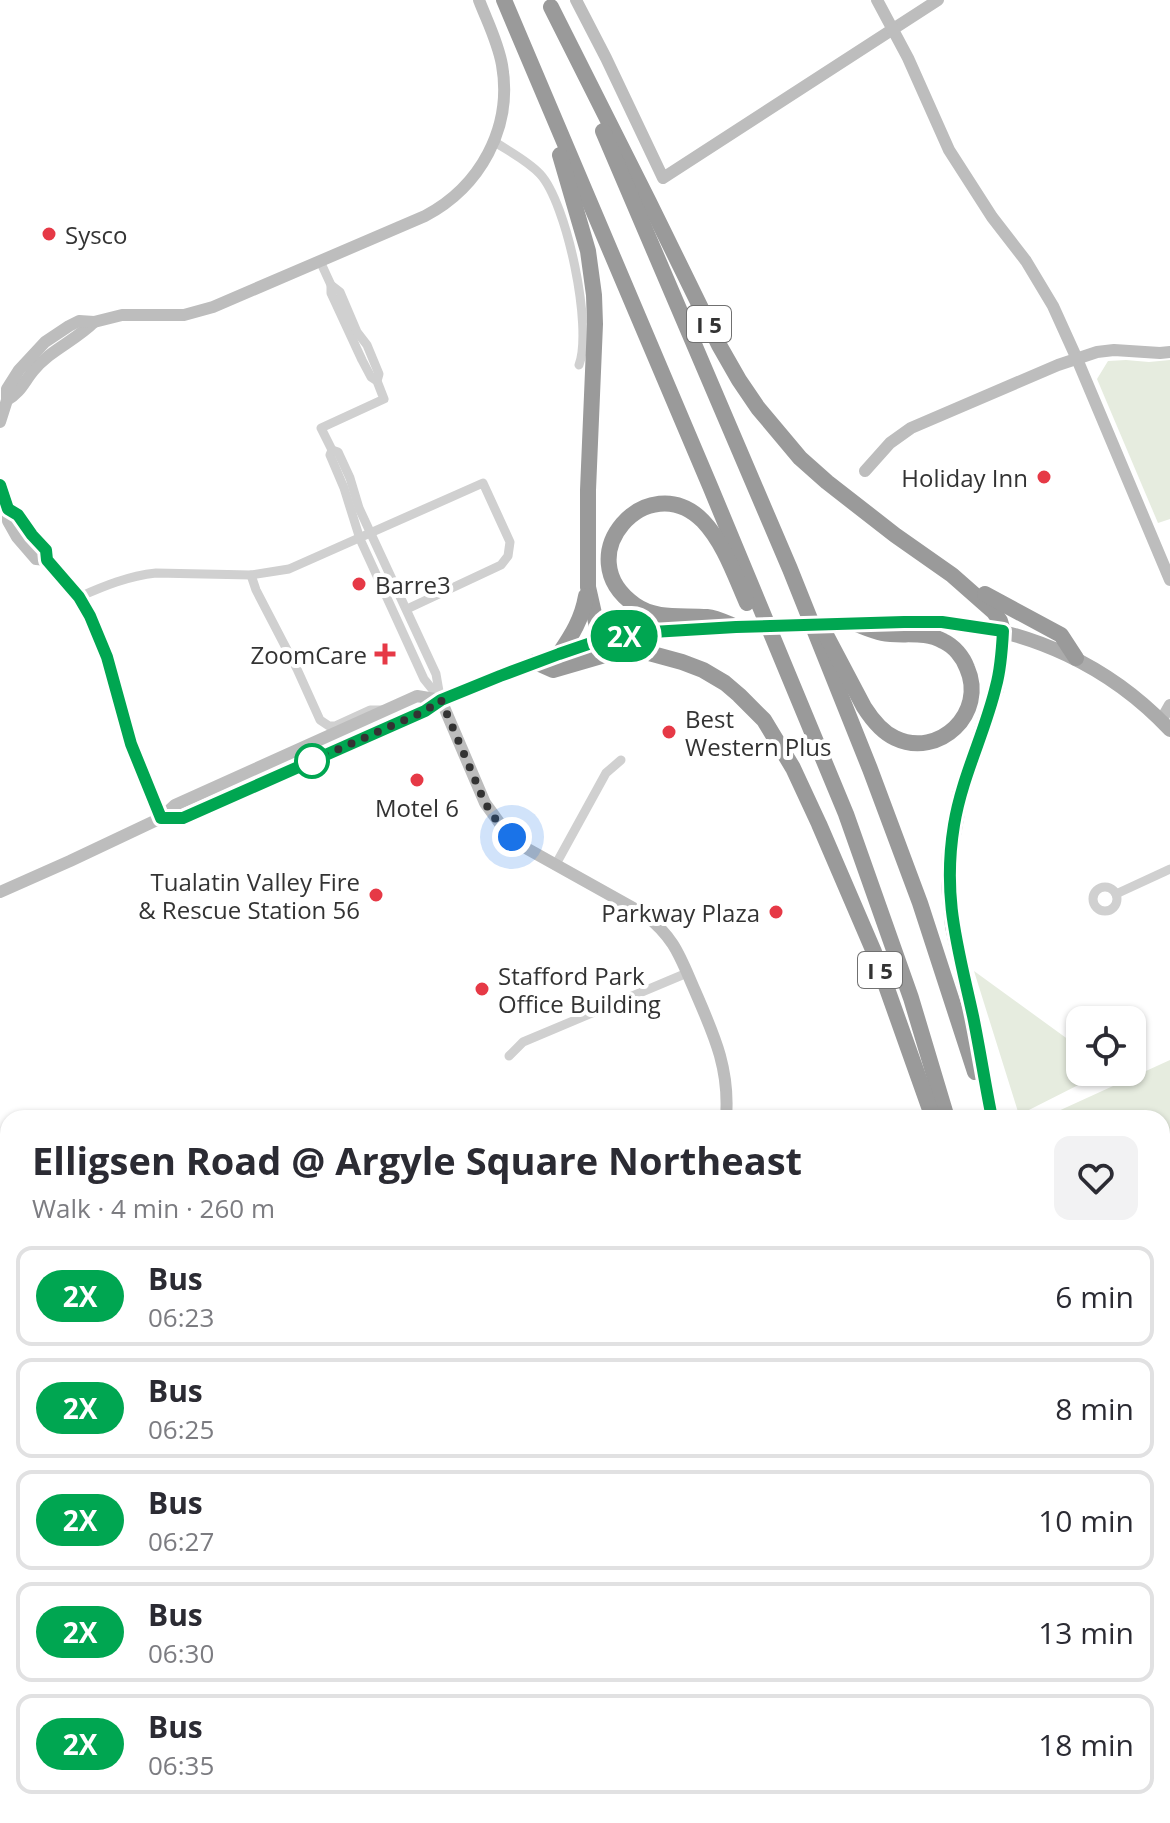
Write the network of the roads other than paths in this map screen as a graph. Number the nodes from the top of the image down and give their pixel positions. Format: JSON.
{"nodes":[{"id":1,"x":479,"y":0,"type":"edge"},
{"id":2,"x":504,"y":0,"type":"edge"},
{"id":3,"x":576,"y":0,"type":"edge"},
{"id":4,"x":877,"y":0,"type":"edge"},
{"id":5,"x":938,"y":0,"type":"edge"},
{"id":6,"x":550,"y":4,"type":"edge"},
{"id":7,"x":894,"y":29,"type":"junction"},
{"id":8,"x":543,"y":92,"type":"junction"},
{"id":9,"x":495,"y":142,"type":"junction"},
{"id":10,"x":320,"y":261,"type":"junction"},
{"id":11,"x":1170,"y":352,"type":"edge"},
{"id":12,"x":1077,"y":359,"type":"junction"},
{"id":13,"x":579,"y":365,"type":"dead end"},
{"id":14,"x":0,"y":422,"type":"edge"},
{"id":15,"x":332,"y":450,"type":"junction"},
{"id":16,"x":865,"y":471,"type":"dead end"},
{"id":17,"x":0,"y":485,"type":"edge"},
{"id":18,"x":370,"y":534,"type":"junction"},
{"id":19,"x":360,"y":539,"type":"junction"},
{"id":20,"x":790,"y":569,"type":"junction"},
{"id":21,"x":251,"y":575,"type":"junction"},
{"id":22,"x":952,"y":575,"type":"junction"},
{"id":23,"x":1170,"y":580,"type":"edge"},
{"id":24,"x":588,"y":587,"type":"junction"},
{"id":25,"x":79,"y":597,"type":"junction"},
{"id":26,"x":407,"y":609,"type":"junction"},
{"id":27,"x":849,"y":623,"type":"junction"},
{"id":28,"x":736,"y":627,"type":"junction"},
{"id":29,"x":1003,"y":631,"type":"junction"},
{"id":30,"x":600,"y":640,"type":"junction"},
{"id":31,"x":559,"y":654,"type":"junction"},
{"id":32,"x":1076,"y":658,"type":"junction"},
{"id":33,"x":535,"y":662,"type":"junction"},
{"id":34,"x":441,"y":700,"type":"junction"},
{"id":35,"x":1170,"y":705,"type":"edge"},
{"id":36,"x":386,"y":710,"type":"junction"},
{"id":37,"x":805,"y":714,"type":"junction"},
{"id":38,"x":1167,"y":722,"type":"edge"},
{"id":39,"x":621,"y":760,"type":"dead end"},
{"id":40,"x":161,"y":818,"type":"junction"},
{"id":41,"x":556,"y":864,"type":"junction"},
{"id":42,"x":1170,"y":869,"type":"edge"},
{"id":43,"x":0,"y":892,"type":"edge"},
{"id":44,"x":1116,"y":894,"type":"dead end"},
{"id":45,"x":687,"y":973,"type":"junction"},
{"id":46,"x":509,"y":1056,"type":"dead end"},
{"id":47,"x":726,"y":1110,"type":"edge"},
{"id":48,"x":930,"y":1110,"type":"edge"},
{"id":49,"x":945,"y":1110,"type":"edge"},
{"id":50,"x":988,"y":1110,"type":"edge"},
{"id":51,"x":990,"y":1110,"type":"edge"}],
"edges":[{"from":1,"to":9,"type":"street"},
{"from":2,"to":8,"type":"highway","number":"I 5"},
{"from":3,"to":7,"type":"street"},
{"from":4,"to":7,"type":"street"},
{"from":5,"to":7,"type":"street"},
{"from":6,"to":20,"type":"highway","number":"I 5"},
{"from":6,"to":22,"type":"highway","number":"I 5"},
{"from":7,"to":12,"type":"street"},
{"from":8,"to":24,"type":"highway","number":"I 5"},
{"from":8,"to":37,"type":"highway","number":"I 5"},
{"from":9,"to":10,"type":"street"},
{"from":9,"to":13,"type":"street"},
{"from":10,"to":14,"type":"street"},
{"from":10,"to":15,"type":"street"},
{"from":11,"to":12,"type":"street"},
{"from":12,"to":16,"type":"street"},
{"from":12,"to":23,"type":"street"},
{"from":15,"to":18,"type":"street"},
{"from":15,"to":19,"type":"street"},
{"from":17,"to":25,"type":"street"},
{"from":18,"to":19,"type":"street"},
{"from":18,"to":26,"type":"street"},
{"from":18,"to":26,"type":"street"},
{"from":19,"to":21,"type":"street"},
{"from":19,"to":34,"type":"street"},
{"from":20,"to":27,"type":"highway","number":"I 5"},
{"from":20,"to":50,"type":"highway","number":"I 5"},
{"from":21,"to":25,"type":"street"},
{"from":21,"to":36,"type":"street"},
{"from":22,"to":29,"type":"highway","number":"I 5"},
{"from":22,"to":32,"type":"highway","number":"I 5"},
{"from":24,"to":30,"type":"highway","number":"I 5"},
{"from":24,"to":31,"type":"highway","number":"I 5"},
{"from":25,"to":40,"type":"street"},
{"from":26,"to":34,"type":"street"},
{"from":27,"to":28,"type":"main road","bridge":true},
{"from":27,"to":29,"type":"main road"},
{"from":28,"to":30,"type":"main road"},
{"from":28,"to":37,"type":"highway","number":"I 5"},
{"from":29,"to":32,"type":"main road"},
{"from":29,"to":51,"type":"highway","number":"I 5"},
{"from":30,"to":31,"type":"street"},
{"from":31,"to":33,"type":"street"},
{"from":32,"to":38,"type":"main road"},
{"from":33,"to":34,"type":"street"},
{"from":33,"to":48,"type":"highway","number":"I 5"},
{"from":34,"to":36,"type":"street"},
{"from":34,"to":40,"type":"street"},
{"from":34,"to":41,"type":"street"},
{"from":35,"to":38,"type":"street"},
{"from":36,"to":40,"type":"street"},
{"from":37,"to":49,"type":"highway","number":"I 5"},
{"from":39,"to":41,"type":"street"},
{"from":40,"to":43,"type":"street"},
{"from":41,"to":45,"type":"street"},
{"from":42,"to":44,"type":"street"},
{"from":45,"to":46,"type":"street"},
{"from":45,"to":47,"type":"street"}]}
